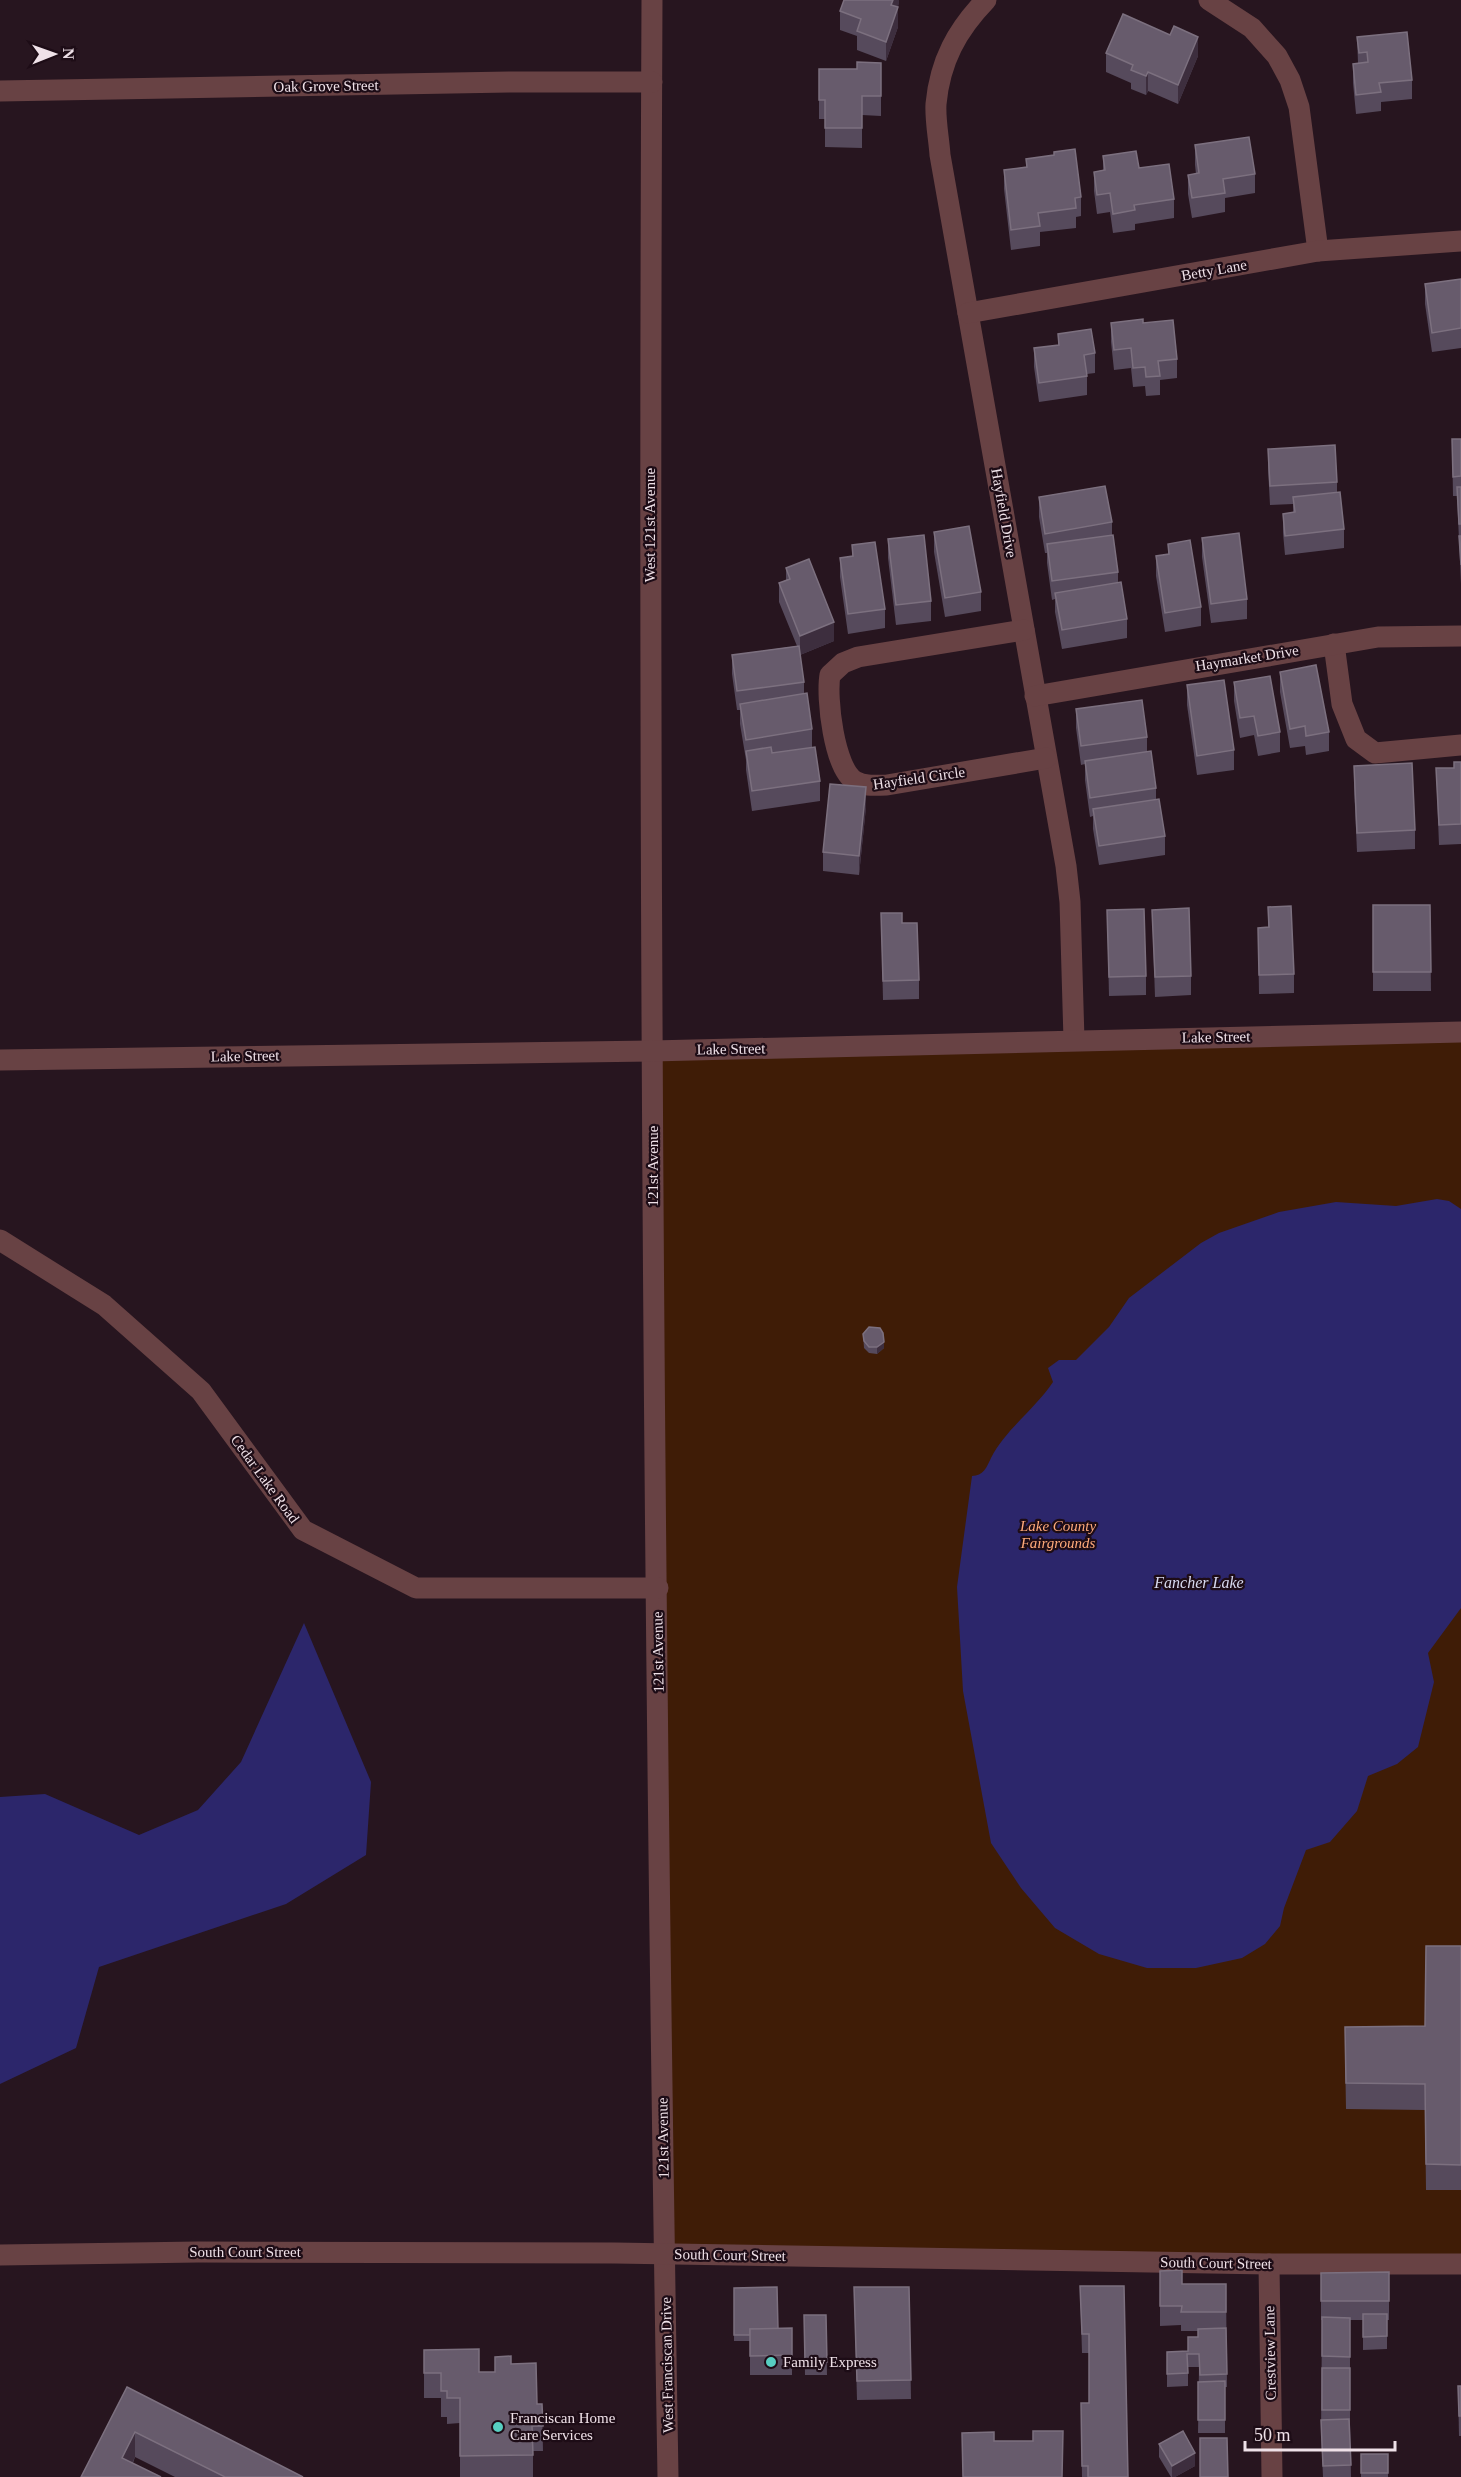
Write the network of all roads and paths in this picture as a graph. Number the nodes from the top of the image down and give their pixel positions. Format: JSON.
{"nodes":[{"id":1,"x":652,"y":0,"type":"edge"},
{"id":2,"x":986,"y":0,"type":"edge"},
{"id":3,"x":1209,"y":0,"type":"edge"},
{"id":4,"x":652,"y":82,"type":"junction"},
{"id":5,"x":0,"y":91,"type":"edge"},
{"id":6,"x":1461,"y":241,"type":"edge"},
{"id":7,"x":1318,"y":251,"type":"junction"},
{"id":8,"x":968,"y":313,"type":"junction"},
{"id":9,"x":1024,"y":630,"type":"junction"},
{"id":10,"x":1461,"y":636,"type":"edge"},
{"id":11,"x":1334,"y":644,"type":"junction"},
{"id":12,"x":1035,"y":696,"type":"junction"},
{"id":13,"x":1461,"y":746,"type":"edge"},
{"id":14,"x":1046,"y":758,"type":"junction"},
{"id":15,"x":1461,"y":1032,"type":"edge"},
{"id":16,"x":1074,"y":1040,"type":"junction"},
{"id":17,"x":652,"y":1051,"type":"junction"},
{"id":18,"x":0,"y":1060,"type":"edge"},
{"id":19,"x":0,"y":1240,"type":"edge"},
{"id":20,"x":658,"y":1588,"type":"junction"},
{"id":21,"x":665,"y":2253,"type":"junction"},
{"id":22,"x":0,"y":2255,"type":"edge"},
{"id":23,"x":1269,"y":2264,"type":"junction"},
{"id":24,"x":1461,"y":2264,"type":"edge"},
{"id":25,"x":669,"y":2477,"type":"edge"},
{"id":26,"x":1272,"y":2477,"type":"edge"}],
"edges":[{"from":1,"to":4,"type":"street","name":"West 121st Avenue"},
{"from":2,"to":8,"type":"street","name":"Hayfield Drive"},
{"from":3,"to":7,"type":"street"},
{"from":4,"to":5,"type":"street","name":"Oak Grove Street"},
{"from":4,"to":17,"type":"street","name":"West 121st Avenue"},
{"from":6,"to":7,"type":"street","name":"Betty Lane"},
{"from":7,"to":8,"type":"street","name":"Betty Lane"},
{"from":8,"to":9,"type":"street","name":"Hayfield Drive"},
{"from":9,"to":12,"type":"street","name":"Hayfield Drive"},
{"from":9,"to":14,"type":"street","name":"Hayfield Circle"},
{"from":10,"to":11,"type":"street","name":"Haymarket Drive"},
{"from":11,"to":12,"type":"street","name":"Haymarket Drive"},
{"from":11,"to":13,"type":"street"},
{"from":12,"to":14,"type":"street","name":"Hayfield Drive"},
{"from":14,"to":16,"type":"street","name":"Hayfield Drive"},
{"from":15,"to":16,"type":"street","name":"Lake Street"},
{"from":16,"to":17,"type":"street","name":"Lake Street"},
{"from":17,"to":18,"type":"street","name":"Lake Street"},
{"from":17,"to":20,"type":"street","name":"121st Avenue"},
{"from":19,"to":20,"type":"street","name":"Cedar Lake Road"},
{"from":20,"to":21,"type":"street","name":"121st Avenue"},
{"from":21,"to":22,"type":"street","name":"South Court Street"},
{"from":21,"to":23,"type":"street","name":"South Court Street"},
{"from":21,"to":25,"type":"street","name":"West Franciscan Drive"},
{"from":23,"to":24,"type":"street","name":"South Court Street"},
{"from":23,"to":26,"type":"street","name":"Crestview Lane"}]}
